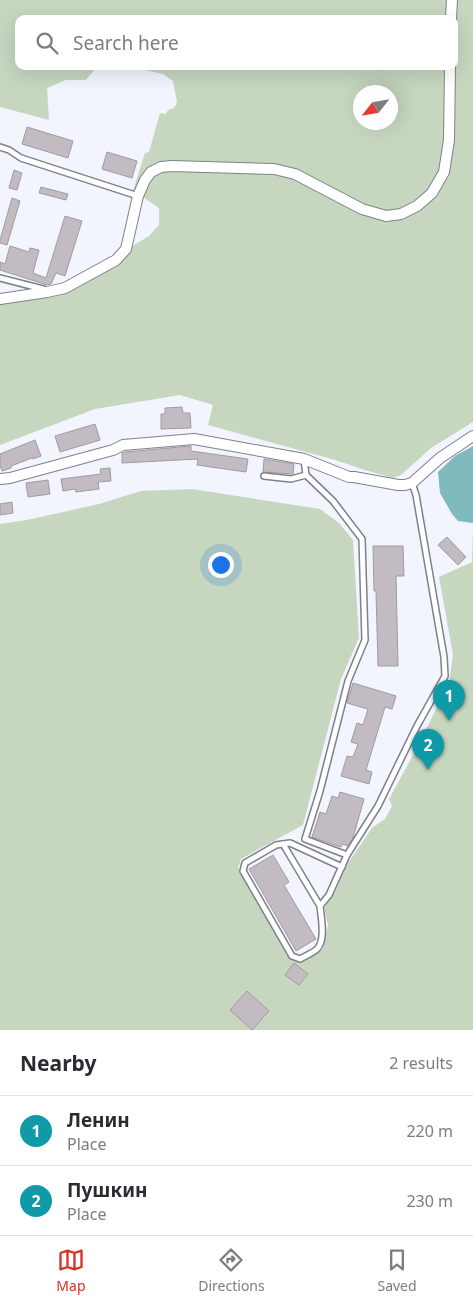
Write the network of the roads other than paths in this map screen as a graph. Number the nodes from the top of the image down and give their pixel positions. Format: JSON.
{"nodes":[{"id":1,"x":452,"y":0,"type":"edge"},
{"id":2,"x":451,"y":15,"type":"edge"},
{"id":3,"x":450,"y":70,"type":"edge"},
{"id":4,"x":0,"y":147,"type":"edge"},
{"id":5,"x":138,"y":196,"type":"junction"},
{"id":6,"x":0,"y":278,"type":"edge"},
{"id":7,"x":47,"y":292,"type":"junction"},
{"id":8,"x":0,"y":299,"type":"edge"},
{"id":9,"x":473,"y":436,"type":"edge"},
{"id":10,"x":304,"y":459,"type":"junction"},
{"id":11,"x":306,"y":475,"type":"junction"},
{"id":12,"x":264,"y":476,"type":"dead end"},
{"id":13,"x":0,"y":479,"type":"edge"},
{"id":14,"x":412,"y":483,"type":"junction"},
{"id":15,"x":283,"y":844,"type":"junction"},
{"id":16,"x":348,"y":855,"type":"junction"},
{"id":17,"x":342,"y":867,"type":"junction"},
{"id":18,"x":320,"y":906,"type":"junction"}],
"edges":[{"from":1,"to":2,"type":"street"},
{"from":3,"to":5,"type":"street"},
{"from":4,"to":5,"type":"lane"},
{"from":5,"to":7,"type":"street"},
{"from":6,"to":7,"type":"lane"},
{"from":7,"to":8,"type":"street"},
{"from":9,"to":14,"type":"street"},
{"from":10,"to":11,"type":"lane"},
{"from":10,"to":13,"type":"street"},
{"from":10,"to":14,"type":"street"},
{"from":11,"to":12,"type":"lane"},
{"from":11,"to":16,"type":"lane"},
{"from":14,"to":16,"type":"lane"},
{"from":15,"to":17,"type":"lane"},
{"from":15,"to":18,"type":"lane"},
{"from":15,"to":18,"type":"lane"},
{"from":16,"to":17,"type":"lane"},
{"from":17,"to":18,"type":"lane"}]}
